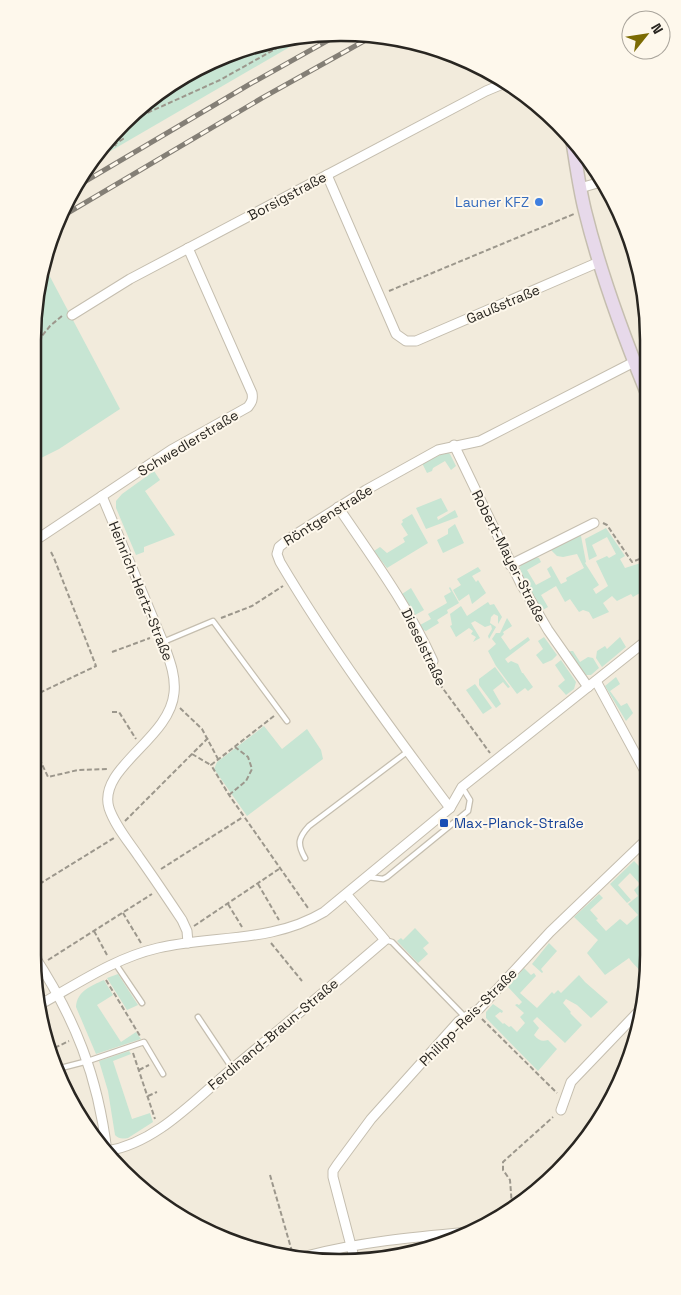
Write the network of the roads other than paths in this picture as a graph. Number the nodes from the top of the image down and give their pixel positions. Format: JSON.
{"nodes":[{"id":1,"x":498,"y":86,"type":"edge"},
{"id":2,"x":574,"y":154,"type":"edge"},
{"id":3,"x":327,"y":175,"type":"junction"},
{"id":4,"x":595,"y":184,"type":"edge"},
{"id":5,"x":580,"y":188,"type":"junction"},
{"id":6,"x":188,"y":248,"type":"junction"},
{"id":7,"x":599,"y":262,"type":"junction"},
{"id":8,"x":73,"y":314,"type":"road end"},
{"id":9,"x":639,"y":363,"type":"edge"},
{"id":10,"x":454,"y":446,"type":"junction"},
{"id":11,"x":102,"y":496,"type":"junction"},
{"id":12,"x":338,"y":508,"type":"junction"},
{"id":13,"x":594,"y":523,"type":"road end"},
{"id":14,"x":41,"y":537,"type":"edge"},
{"id":15,"x":510,"y":565,"type":"junction"},
{"id":16,"x":161,"y":638,"type":"junction"},
{"id":17,"x":640,"y":646,"type":"edge"},
{"id":18,"x":433,"y":660,"type":"road end"},
{"id":19,"x":592,"y":684,"type":"junction"},
{"id":20,"x":287,"y":721,"type":"dead end"},
{"id":21,"x":407,"y":752,"type":"junction"},
{"id":22,"x":640,"y":763,"type":"edge"},
{"id":23,"x":462,"y":787,"type":"junction"},
{"id":24,"x":450,"y":808,"type":"junction"},
{"id":25,"x":640,"y":848,"type":"edge"},
{"id":26,"x":305,"y":858,"type":"dead end"},
{"id":27,"x":365,"y":878,"type":"junction"},
{"id":28,"x":346,"y":894,"type":"junction"},
{"id":29,"x":385,"y":940,"type":"junction"},
{"id":30,"x":188,"y":943,"type":"junction"},
{"id":31,"x":114,"y":964,"type":"junction"},
{"id":32,"x":42,"y":968,"type":"edge"},
{"id":33,"x":57,"y":995,"type":"junction"},
{"id":34,"x":45,"y":1002,"type":"edge"},
{"id":35,"x":142,"y":1003,"type":"dead end"},
{"id":36,"x":465,"y":1017,"type":"junction"},
{"id":37,"x":633,"y":1017,"type":"edge"},
{"id":38,"x":198,"y":1018,"type":"dead end"},
{"id":39,"x":88,"y":1062,"type":"junction"},
{"id":40,"x":63,"y":1068,"type":"edge"},
{"id":41,"x":232,"y":1069,"type":"junction"},
{"id":42,"x":163,"y":1074,"type":"dead end"},
{"id":43,"x":561,"y":1110,"type":"road end"},
{"id":44,"x":105,"y":1140,"type":"edge"},
{"id":45,"x":115,"y":1151,"type":"edge"},
{"id":46,"x":447,"y":1234,"type":"edge"},
{"id":47,"x":351,"y":1246,"type":"junction"},
{"id":48,"x":320,"y":1253,"type":"edge"},
{"id":49,"x":353,"y":1253,"type":"edge"}],
"edges":[{"from":1,"to":3,"type":"street","name":"Borsigstraße"},
{"from":2,"to":5,"type":"street"},
{"from":3,"to":6,"type":"street","name":"Borsigstraße"},
{"from":3,"to":7,"type":"street","name":"Gaußstraße"},
{"from":4,"to":5,"type":"street"},
{"from":5,"to":7,"type":"street"},
{"from":6,"to":8,"type":"street","name":"Borsigstraße"},
{"from":6,"to":11,"type":"street","name":"Schwedlerstraße"},
{"from":7,"to":9,"type":"street"},
{"from":9,"to":10,"type":"street","name":"Röntgenstraße"},
{"from":10,"to":12,"type":"street","name":"Röntgenstraße"},
{"from":10,"to":15,"type":"street","name":"Robert-Mayer-Straße"},
{"from":11,"to":14,"type":"street","name":"Schwedlerstraße"},
{"from":11,"to":16,"type":"street","name":"Heinrich-Hertz-Straße"},
{"from":12,"to":18,"type":"street","name":"Dieselstraße"},
{"from":12,"to":21,"type":"street","name":"Röntgenstraße"},
{"from":13,"to":15,"type":"street"},
{"from":15,"to":19,"type":"street","name":"Robert-Mayer-Straße"},
{"from":16,"to":20,"type":"lane"},
{"from":16,"to":30,"type":"street","name":"Heinrich-Hertz-Straße"},
{"from":17,"to":19,"type":"street"},
{"from":19,"to":22,"type":"street"},
{"from":19,"to":23,"type":"street"},
{"from":21,"to":24,"type":"street","name":"Röntgenstraße"},
{"from":21,"to":26,"type":"lane"},
{"from":23,"to":24,"type":"street"},
{"from":23,"to":27,"type":"lane"},
{"from":24,"to":27,"type":"street"},
{"from":25,"to":36,"type":"street","name":"Philipp-Reis-Straße"},
{"from":27,"to":28,"type":"street"},
{"from":28,"to":29,"type":"street"},
{"from":28,"to":30,"type":"street"},
{"from":29,"to":36,"type":"lane"},
{"from":29,"to":41,"type":"street","name":"Ferdinand-Braun-Straße"},
{"from":30,"to":31,"type":"street"},
{"from":31,"to":33,"type":"street"},
{"from":31,"to":35,"type":"lane"},
{"from":32,"to":33,"type":"street"},
{"from":33,"to":34,"type":"street"},
{"from":33,"to":39,"type":"street"},
{"from":36,"to":47,"type":"street","name":"Philipp-Reis-Straße"},
{"from":37,"to":43,"type":"street"},
{"from":38,"to":41,"type":"lane"},
{"from":39,"to":40,"type":"lane"},
{"from":39,"to":42,"type":"lane"},
{"from":39,"to":44,"type":"street"},
{"from":41,"to":45,"type":"street","name":"Ferdinand-Braun-Straße"},
{"from":46,"to":47,"type":"street"},
{"from":47,"to":48,"type":"street"},
{"from":47,"to":49,"type":"street","name":"Philipp-Reis-Straße"}]}
